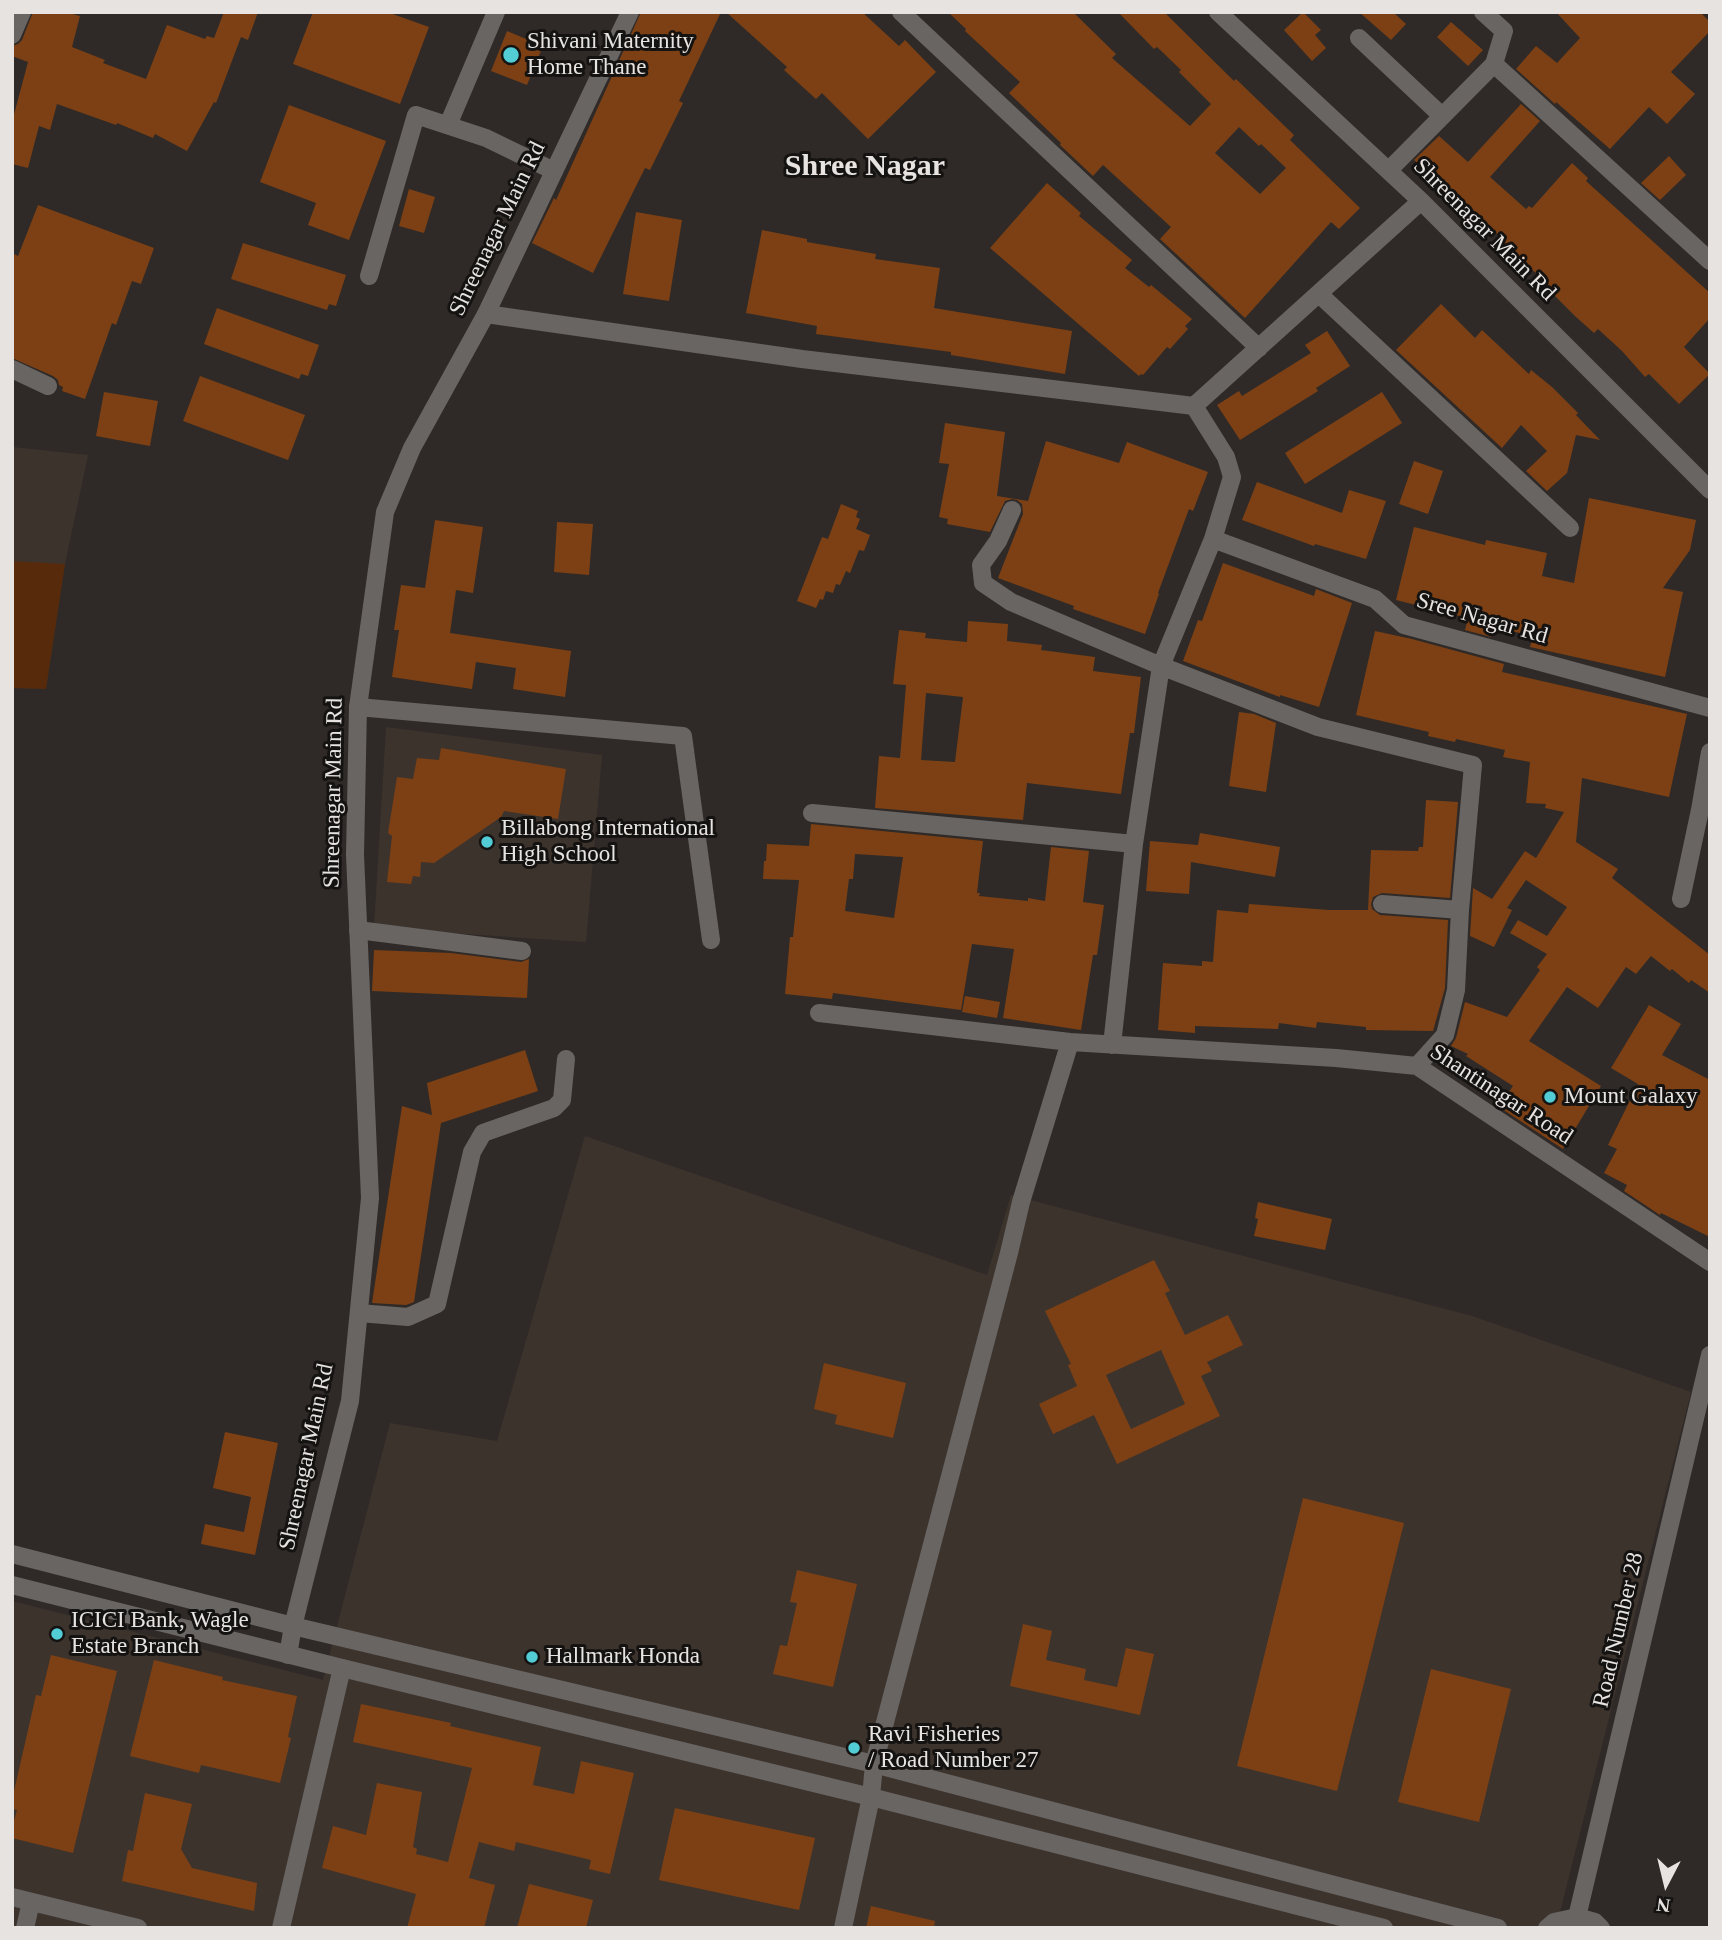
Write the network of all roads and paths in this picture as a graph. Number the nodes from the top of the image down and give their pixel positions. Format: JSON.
{"nodes":[{"id":1,"x":22,"y":12,"type":"edge"},
{"id":2,"x":496,"y":12,"type":"edge"},
{"id":3,"x":630,"y":12,"type":"edge"},
{"id":4,"x":901,"y":12,"type":"edge"},
{"id":5,"x":1218,"y":12,"type":"edge"},
{"id":6,"x":1483,"y":12,"type":"edge"},
{"id":7,"x":12,"y":35,"type":"edge"},
{"id":8,"x":1359,"y":38,"type":"dead end"},
{"id":9,"x":1494,"y":64,"type":"junction"},
{"id":10,"x":1442,"y":116,"type":"junction"},
{"id":11,"x":448,"y":125,"type":"junction"},
{"id":12,"x":1388,"y":170,"type":"junction"},
{"id":13,"x":554,"y":171,"type":"junction"},
{"id":14,"x":1421,"y":201,"type":"junction"},
{"id":15,"x":1710,"y":261,"type":"edge"},
{"id":16,"x":369,"y":276,"type":"dead end"},
{"id":17,"x":1319,"y":294,"type":"junction"},
{"id":18,"x":486,"y":314,"type":"junction"},
{"id":19,"x":1259,"y":348,"type":"junction"},
{"id":20,"x":12,"y":369,"type":"edge"},
{"id":21,"x":48,"y":386,"type":"dead end"},
{"id":22,"x":1194,"y":406,"type":"junction"},
{"id":23,"x":1710,"y":490,"type":"edge"},
{"id":24,"x":1012,"y":510,"type":"dead end"},
{"id":25,"x":1570,"y":528,"type":"dead end"},
{"id":26,"x":1213,"y":539,"type":"junction"},
{"id":27,"x":1161,"y":666,"type":"junction"},
{"id":28,"x":358,"y":707,"type":"junction"},
{"id":29,"x":1710,"y":708,"type":"edge"},
{"id":30,"x":1710,"y":752,"type":"edge"},
{"id":31,"x":812,"y":813,"type":"dead end"},
{"id":32,"x":1134,"y":844,"type":"junction"},
{"id":33,"x":1681,"y":899,"type":"dead end"},
{"id":34,"x":1382,"y":904,"type":"dead end"},
{"id":35,"x":1460,"y":910,"type":"junction"},
{"id":36,"x":358,"y":930,"type":"junction"},
{"id":37,"x":711,"y":940,"type":"dead end"},
{"id":38,"x":522,"y":951,"type":"dead end"},
{"id":39,"x":819,"y":1013,"type":"dead end"},
{"id":40,"x":1070,"y":1042,"type":"junction"},
{"id":41,"x":1112,"y":1045,"type":"junction"},
{"id":42,"x":566,"y":1059,"type":"dead end"},
{"id":43,"x":1417,"y":1066,"type":"junction"},
{"id":44,"x":1710,"y":1262,"type":"edge"},
{"id":45,"x":359,"y":1313,"type":"junction"},
{"id":46,"x":1710,"y":1355,"type":"edge"},
{"id":47,"x":12,"y":1553,"type":"edge"},
{"id":48,"x":12,"y":1585,"type":"edge"},
{"id":49,"x":293,"y":1626,"type":"junction"},
{"id":50,"x":288,"y":1655,"type":"junction"},
{"id":51,"x":342,"y":1668,"type":"junction"},
{"id":52,"x":874,"y":1764,"type":"junction"},
{"id":53,"x":872,"y":1797,"type":"junction"},
{"id":54,"x":12,"y":1898,"type":"edge"},
{"id":55,"x":31,"y":1902,"type":"junction"},
{"id":56,"x":1577,"y":1917,"type":"junction"},
{"id":57,"x":25,"y":1928,"type":"edge"},
{"id":58,"x":138,"y":1928,"type":"edge"},
{"id":59,"x":281,"y":1928,"type":"edge"},
{"id":60,"x":843,"y":1928,"type":"edge"},
{"id":61,"x":1384,"y":1928,"type":"edge"},
{"id":62,"x":1498,"y":1928,"type":"edge"},
{"id":63,"x":1547,"y":1928,"type":"edge"},
{"id":64,"x":1601,"y":1928,"type":"edge"}],
"edges":[{"from":1,"to":7,"type":"street"},
{"from":2,"to":11,"type":"street"},
{"from":3,"to":13,"type":"street","name":"Shreenagar Main Rd"},
{"from":4,"to":19,"type":"street"},
{"from":5,"to":12,"type":"street","name":"Shreenagar Main Rd"},
{"from":6,"to":9,"type":"street"},
{"from":8,"to":10,"type":"street"},
{"from":9,"to":10,"type":"street"},
{"from":9,"to":15,"type":"street"},
{"from":10,"to":12,"type":"street"},
{"from":11,"to":13,"type":"street"},
{"from":11,"to":16,"type":"street"},
{"from":12,"to":14,"type":"street","name":"Shreenagar Main Rd"},
{"from":13,"to":18,"type":"street","name":"Shreenagar Main Rd"},
{"from":14,"to":17,"type":"street"},
{"from":14,"to":23,"type":"street","name":"Shreenagar Main Rd"},
{"from":17,"to":19,"type":"street"},
{"from":17,"to":25,"type":"street"},
{"from":18,"to":22,"type":"street"},
{"from":18,"to":28,"type":"street","name":"Shreenagar Main Rd"},
{"from":19,"to":22,"type":"street"},
{"from":20,"to":21,"type":"street"},
{"from":22,"to":26,"type":"street"},
{"from":24,"to":27,"type":"street"},
{"from":26,"to":27,"type":"street"},
{"from":26,"to":29,"type":"street","name":"Sree Nagar Rd"},
{"from":27,"to":32,"type":"street"},
{"from":27,"to":35,"type":"street"},
{"from":28,"to":36,"type":"street","name":"Shreenagar Main Rd"},
{"from":28,"to":37,"type":"street"},
{"from":30,"to":33,"type":"street"},
{"from":31,"to":32,"type":"street"},
{"from":32,"to":41,"type":"street"},
{"from":34,"to":35,"type":"street"},
{"from":35,"to":43,"type":"street"},
{"from":36,"to":38,"type":"street"},
{"from":36,"to":45,"type":"street","name":"Shreenagar Main Rd"},
{"from":39,"to":40,"type":"street","name":"Shantinagar Road"},
{"from":40,"to":41,"type":"street","name":"Shantinagar Road"},
{"from":40,"to":52,"type":"street"},
{"from":41,"to":43,"type":"street","name":"Shantinagar Road"},
{"from":42,"to":45,"type":"street"},
{"from":43,"to":44,"type":"street","name":"Shantinagar Road"},
{"from":45,"to":49,"type":"street","name":"Shreenagar Main Rd"},
{"from":46,"to":56,"type":"street","name":"Road Number 28"},
{"from":47,"to":49,"type":"street"},
{"from":48,"to":50,"type":"street"},
{"from":49,"to":50,"type":"street","name":"Shreenagar Main Rd"},
{"from":49,"to":52,"type":"street"},
{"from":50,"to":51,"type":"street"},
{"from":51,"to":53,"type":"street"},
{"from":51,"to":59,"type":"street"},
{"from":52,"to":53,"type":"street"},
{"from":52,"to":62,"type":"street"},
{"from":53,"to":60,"type":"street"},
{"from":53,"to":61,"type":"street"},
{"from":54,"to":55,"type":"street"},
{"from":55,"to":57,"type":"street"},
{"from":55,"to":58,"type":"street"},
{"from":56,"to":63,"type":"street"},
{"from":56,"to":64,"type":"street"}]}
